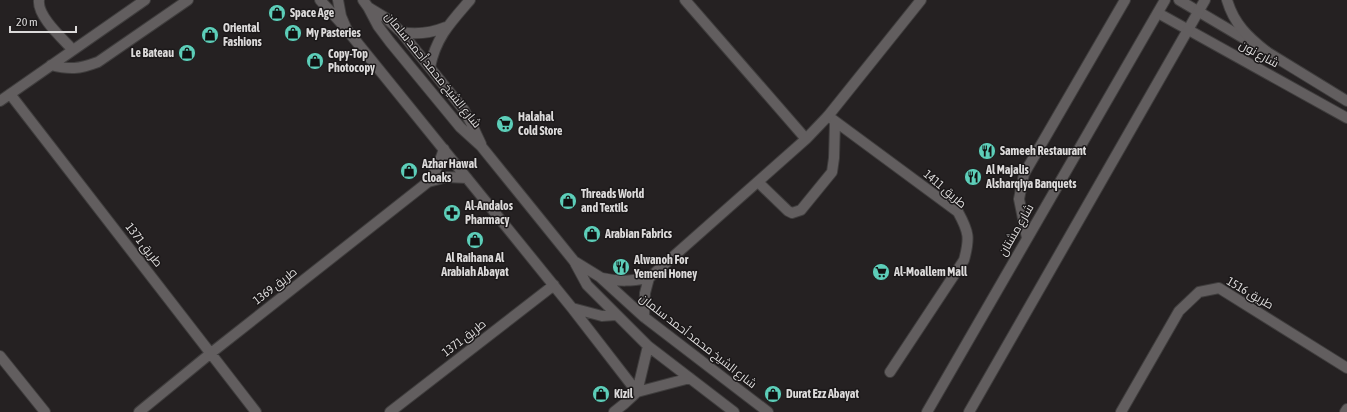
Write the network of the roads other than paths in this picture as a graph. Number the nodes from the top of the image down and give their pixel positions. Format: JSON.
{"nodes":[{"id":1,"x":39,"y":0,"type":"edge"},
{"id":2,"x":145,"y":0,"type":"edge"},
{"id":3,"x":188,"y":0,"type":"edge"},
{"id":4,"x":320,"y":0,"type":"edge"},
{"id":5,"x":338,"y":0,"type":"edge"},
{"id":6,"x":470,"y":0,"type":"edge"},
{"id":7,"x":686,"y":0,"type":"edge"},
{"id":8,"x":921,"y":0,"type":"edge"},
{"id":9,"x":1125,"y":0,"type":"edge"},
{"id":10,"x":1165,"y":0,"type":"edge"},
{"id":11,"x":1179,"y":0,"type":"edge"},
{"id":12,"x":1205,"y":0,"type":"edge"},
{"id":13,"x":1227,"y":0,"type":"edge"},
{"id":14,"x":366,"y":3,"type":"edge"},
{"id":15,"x":1198,"y":12,"type":"junction"},
{"id":16,"x":1158,"y":13,"type":"junction"},
{"id":17,"x":446,"y":27,"type":"junction"},
{"id":18,"x":347,"y":30,"type":"junction"},
{"id":19,"x":1188,"y":30,"type":"junction"},
{"id":20,"x":401,"y":32,"type":"junction"},
{"id":21,"x":73,"y":50,"type":"junction"},
{"id":22,"x":416,"y":51,"type":"junction"},
{"id":23,"x":1267,"y":52,"type":"junction"},
{"id":24,"x":403,"y":57,"type":"junction"},
{"id":25,"x":51,"y":65,"type":"junction"},
{"id":26,"x":430,"y":67,"type":"junction"},
{"id":27,"x":10,"y":94,"type":"junction"},
{"id":28,"x":0,"y":101,"type":"edge"},
{"id":29,"x":1347,"y":101,"type":"edge"},
{"id":30,"x":1347,"y":118,"type":"edge"},
{"id":31,"x":832,"y":119,"type":"junction"},
{"id":32,"x":806,"y":139,"type":"junction"},
{"id":33,"x":481,"y":146,"type":"junction"},
{"id":34,"x":444,"y":149,"type":"junction"},
{"id":35,"x":467,"y":178,"type":"junction"},
{"id":36,"x":428,"y":182,"type":"junction"},
{"id":37,"x":758,"y":182,"type":"junction"},
{"id":38,"x":1027,"y":238,"type":"junction"},
{"id":39,"x":574,"y":261,"type":"junction"},
{"id":40,"x":600,"y":277,"type":"junction"},
{"id":41,"x":649,"y":278,"type":"junction"},
{"id":42,"x":554,"y":285,"type":"junction"},
{"id":43,"x":572,"y":308,"type":"junction"},
{"id":44,"x":616,"y":314,"type":"junction"},
{"id":45,"x":644,"y":317,"type":"junction"},
{"id":46,"x":648,"y":346,"type":"junction"},
{"id":47,"x":211,"y":353,"type":"junction"},
{"id":48,"x":0,"y":356,"type":"edge"},
{"id":49,"x":1347,"y":368,"type":"edge"},
{"id":50,"x":890,"y":372,"type":"dead end"},
{"id":51,"x":690,"y":378,"type":"junction"},
{"id":52,"x":637,"y":392,"type":"junction"},
{"id":53,"x":627,"y":408,"type":"edge"},
{"id":54,"x":1347,"y":409,"type":"edge"},
{"id":55,"x":45,"y":412,"type":"edge"},
{"id":56,"x":139,"y":412,"type":"edge"},
{"id":57,"x":256,"y":412,"type":"edge"},
{"id":58,"x":390,"y":412,"type":"edge"},
{"id":59,"x":614,"y":412,"type":"edge"},
{"id":60,"x":734,"y":412,"type":"edge"},
{"id":61,"x":768,"y":412,"type":"edge"},
{"id":62,"x":927,"y":412,"type":"edge"},
{"id":63,"x":969,"y":412,"type":"edge"},
{"id":64,"x":1121,"y":412,"type":"edge"},
{"id":65,"x":1345,"y":412,"type":"edge"}],
"edges":[{"from":1,"to":21,"type":"street"},
{"from":2,"to":21,"type":"street"},
{"from":3,"to":25,"type":"street"},
{"from":4,"to":18,"type":"street"},
{"from":5,"to":18,"type":"street"},
{"from":6,"to":17,"type":"street"},
{"from":7,"to":32,"type":"street"},
{"from":8,"to":31,"type":"street"},
{"from":9,"to":38,"type":"street"},
{"from":10,"to":16,"type":"street","name":"شارع مشتان"},
{"from":11,"to":15,"type":"street","name":"شارع نون"},
{"from":12,"to":15,"type":"street"},
{"from":13,"to":23,"type":"street"},
{"from":14,"to":20,"type":"street","name":"شارع الشيخ محمد أحمد سلمان"},
{"from":14,"to":24,"type":"street","name":"شارع الشيخ محمد أحمد سلمان"},
{"from":15,"to":19,"type":"street"},
{"from":15,"to":23,"type":"street","name":"شارع نون"},
{"from":16,"to":19,"type":"street","name":"شارع نون"},
{"from":16,"to":38,"type":"street","name":"شارع مشتان"},
{"from":17,"to":20,"type":"street"},
{"from":17,"to":26,"type":"street"},
{"from":18,"to":34,"type":"street"},
{"from":19,"to":30,"type":"street","name":"شارع نون"},
{"from":19,"to":63,"type":"street"},
{"from":20,"to":22,"type":"street","name":"شارع الشيخ محمد أحمد سلمان"},
{"from":21,"to":25,"type":"street"},
{"from":22,"to":24,"type":"street"},
{"from":22,"to":26,"type":"street","name":"شارع الشيخ محمد أحمد سلمان"},
{"from":23,"to":29,"type":"street","name":"شارع نون"},
{"from":24,"to":33,"type":"street","name":"شارع الشيخ محمد أحمد سلمان"},
{"from":25,"to":27,"type":"street"},
{"from":26,"to":33,"type":"street","name":"شارع الشيخ محمد أحمد سلمان"},
{"from":27,"to":28,"type":"street"},
{"from":27,"to":47,"type":"street","name":"طريق 1371"},
{"from":31,"to":32,"type":"street"},
{"from":31,"to":37,"type":"street"},
{"from":31,"to":50,"type":"street","name":"طريق 1411"},
{"from":32,"to":37,"type":"street"},
{"from":33,"to":39,"type":"street","name":"شارع الشيخ محمد أحمد سلمان"},
{"from":34,"to":35,"type":"street"},
{"from":34,"to":36,"type":"street","name":"طريق 1369"},
{"from":35,"to":36,"type":"street","name":"طريق 1369"},
{"from":35,"to":42,"type":"street"},
{"from":36,"to":47,"type":"street","name":"طريق 1369"},
{"from":37,"to":41,"type":"street"},
{"from":38,"to":62,"type":"street","name":"شارع مشتان"},
{"from":39,"to":40,"type":"street","name":"شارع الشيخ محمد أحمد سلمان"},
{"from":39,"to":44,"type":"street","name":"شارع الشيخ محمد أحمد سلمان"},
{"from":40,"to":41,"type":"street"},
{"from":40,"to":45,"type":"street","name":"شارع الشيخ محمد أحمد سلمان"},
{"from":41,"to":45,"type":"street"},
{"from":42,"to":43,"type":"street"},
{"from":42,"to":58,"type":"street","name":"طريق 1371"},
{"from":43,"to":44,"type":"street"},
{"from":43,"to":52,"type":"street"},
{"from":44,"to":46,"type":"street","name":"شارع الشيخ محمد أحمد سلمان"},
{"from":45,"to":61,"type":"street","name":"شارع الشيخ محمد أحمد سلمان"},
{"from":46,"to":51,"type":"street","name":"شارع الشيخ محمد أحمد سلمان"},
{"from":46,"to":52,"type":"street"},
{"from":47,"to":56,"type":"street","name":"طريق 1369"},
{"from":47,"to":57,"type":"street","name":"طريق 1371"},
{"from":48,"to":55,"type":"street"},
{"from":49,"to":64,"type":"street","name":"طريق 1516"},
{"from":51,"to":52,"type":"street"},
{"from":51,"to":60,"type":"street","name":"شارع الشيخ محمد أحمد سلمان"},
{"from":52,"to":53,"type":"street"},
{"from":53,"to":59,"type":"street"},
{"from":54,"to":65,"type":"street"}]}
